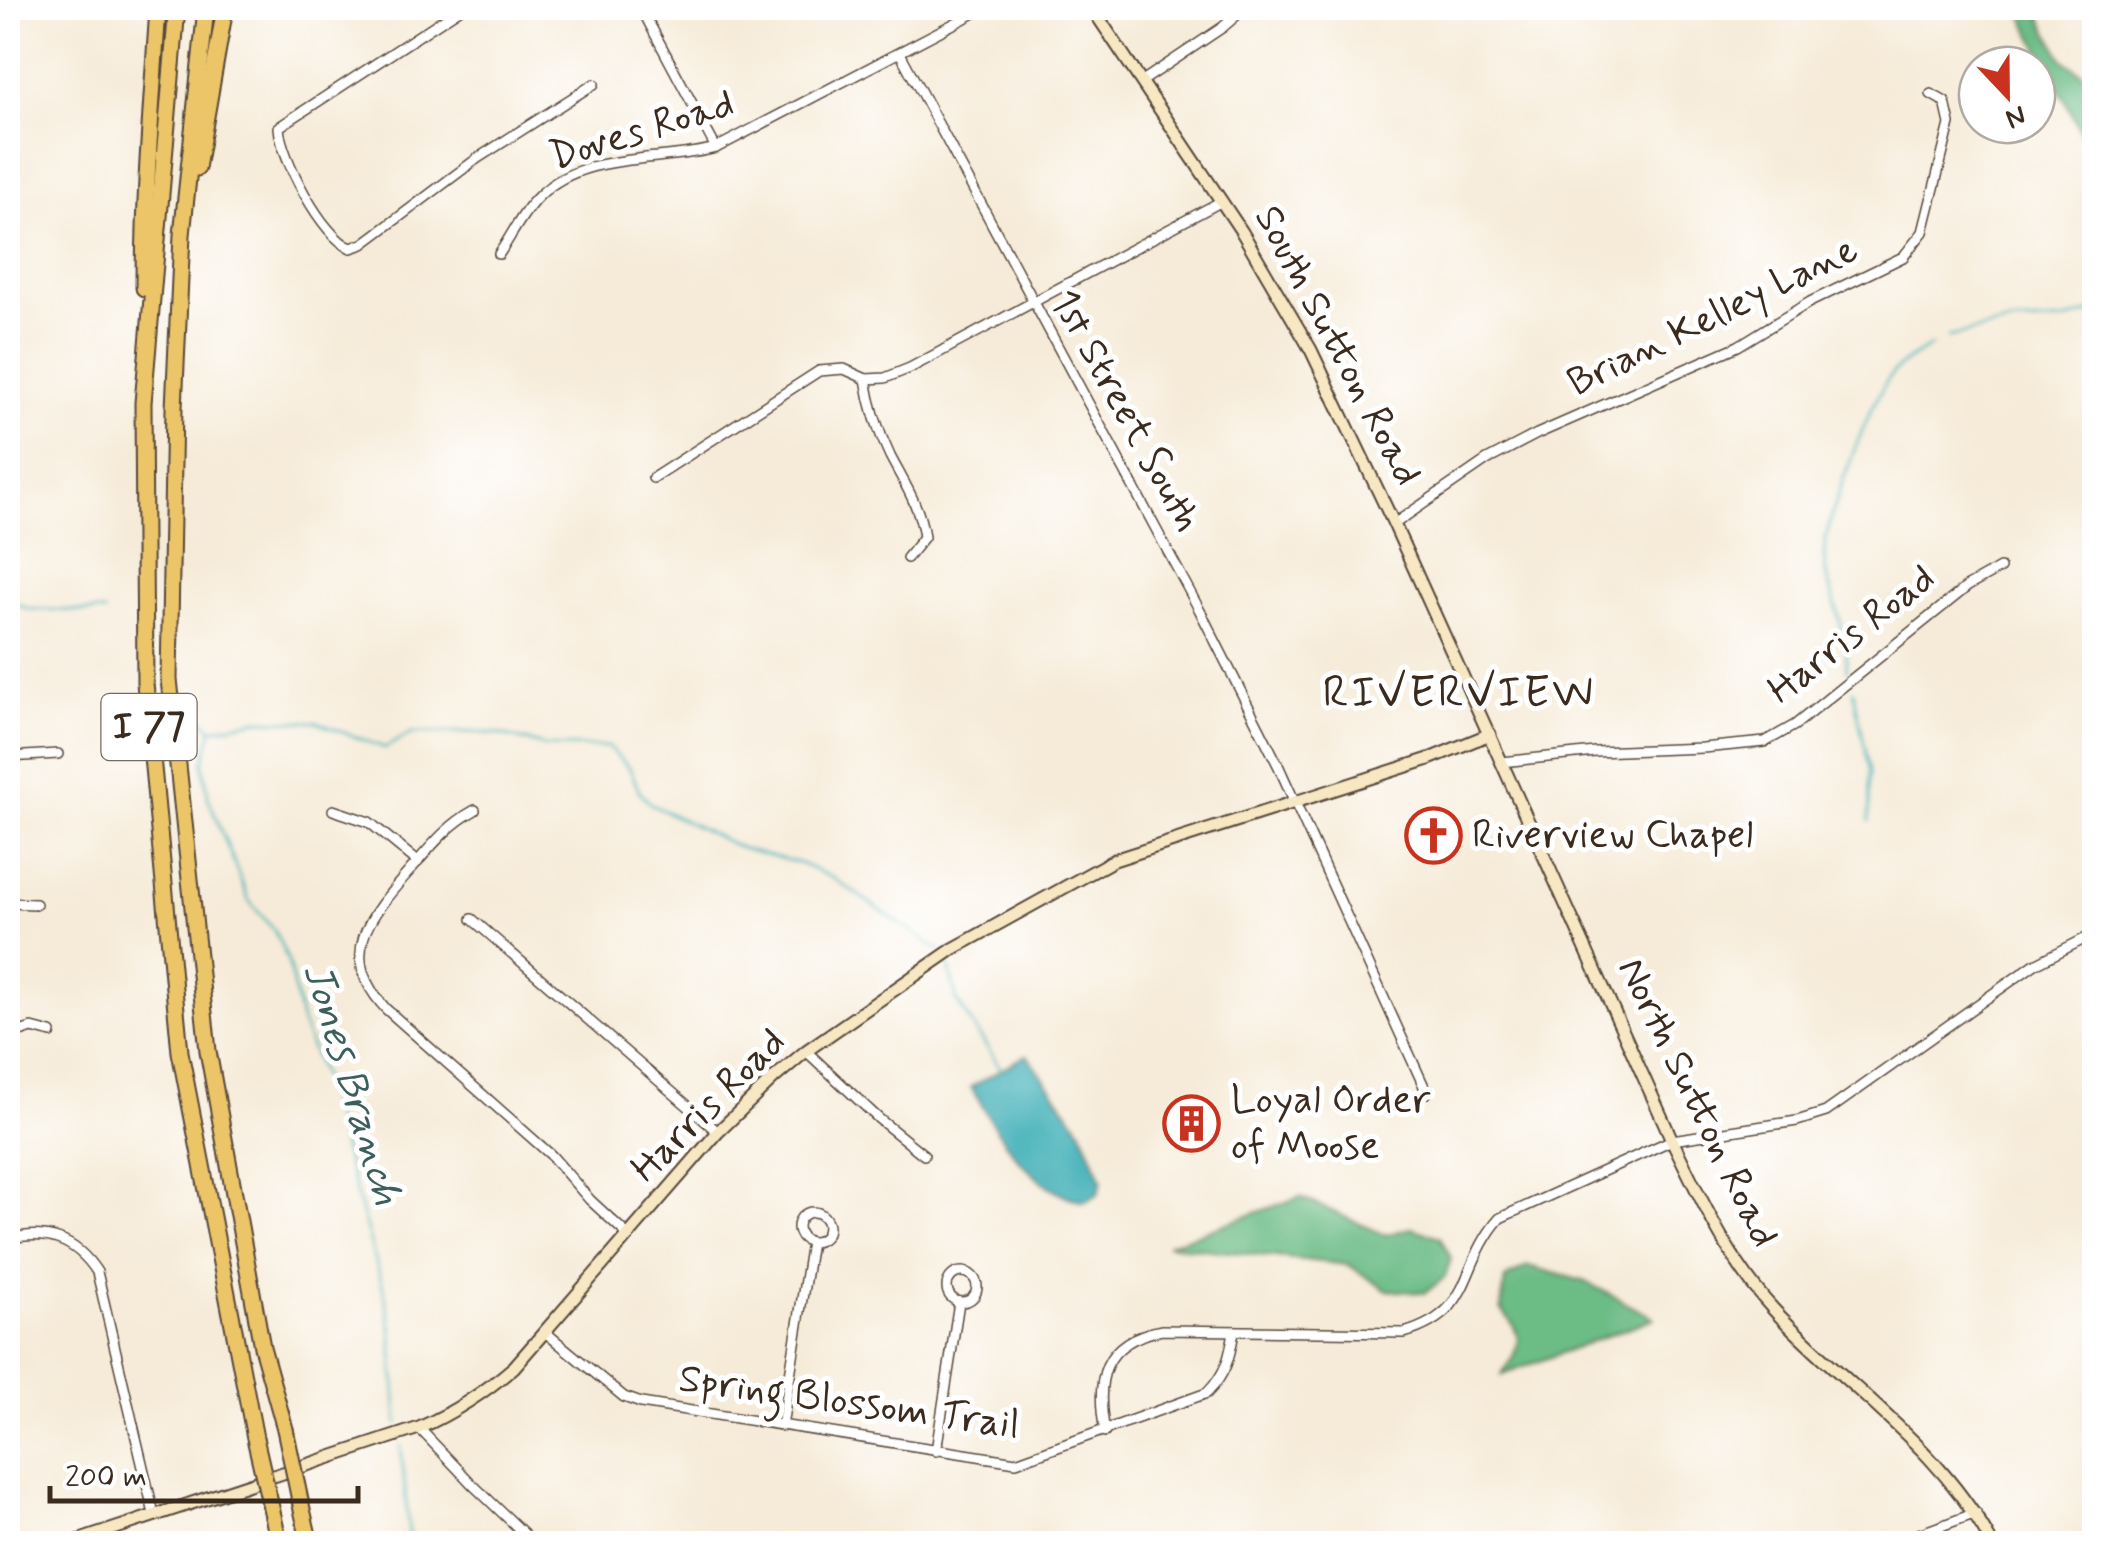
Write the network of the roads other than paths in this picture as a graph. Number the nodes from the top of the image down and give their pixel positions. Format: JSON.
{"nodes":[{"id":1,"x":158,"y":8,"type":"edge"},
{"id":2,"x":177,"y":8,"type":"edge"},
{"id":3,"x":206,"y":8,"type":"edge"},
{"id":4,"x":225,"y":8,"type":"edge"},
{"id":5,"x":461,"y":8,"type":"edge"},
{"id":6,"x":641,"y":8,"type":"edge"},
{"id":7,"x":984,"y":8,"type":"edge"},
{"id":8,"x":1092,"y":8,"type":"edge"},
{"id":9,"x":1245,"y":8,"type":"edge"},
{"id":10,"x":900,"y":53,"type":"junction"},
{"id":11,"x":1141,"y":82,"type":"junction"},
{"id":12,"x":594,"y":84,"type":"dead end"},
{"id":13,"x":1930,"y":94,"type":"dead end"},
{"id":14,"x":716,"y":148,"type":"junction"},
{"id":15,"x":1222,"y":201,"type":"junction"},
{"id":16,"x":182,"y":235,"type":"junction"},
{"id":17,"x":500,"y":254,"type":"dead end"},
{"id":18,"x":1032,"y":303,"type":"junction"},
{"id":19,"x":866,"y":380,"type":"junction"},
{"id":20,"x":143,"y":403,"type":"junction"},
{"id":21,"x":653,"y":478,"type":"dead end"},
{"id":22,"x":1394,"y":524,"type":"junction"},
{"id":23,"x":907,"y":558,"type":"dead end"},
{"id":24,"x":2000,"y":568,"type":"dead end"},
{"id":25,"x":1490,"y":734,"type":"junction"},
{"id":26,"x":58,"y":754,"type":"dead end"},
{"id":27,"x":8,"y":757,"type":"edge"},
{"id":28,"x":1502,"y":762,"type":"junction"},
{"id":29,"x":1294,"y":800,"type":"junction"},
{"id":30,"x":332,"y":810,"type":"dead end"},
{"id":31,"x":475,"y":810,"type":"dead end"},
{"id":32,"x":418,"y":862,"type":"junction"},
{"id":33,"x":8,"y":902,"type":"edge"},
{"id":34,"x":36,"y":904,"type":"dead end"},
{"id":35,"x":472,"y":919,"type":"dead end"},
{"id":36,"x":2094,"y":934,"type":"edge"},
{"id":37,"x":51,"y":1033,"type":"dead end"},
{"id":38,"x":8,"y":1036,"type":"edge"},
{"id":39,"x":806,"y":1051,"type":"junction"},
{"id":40,"x":1427,"y":1094,"type":"dead end"},
{"id":41,"x":718,"y":1132,"type":"junction"},
{"id":42,"x":1672,"y":1140,"type":"junction"},
{"id":43,"x":924,"y":1155,"type":"dead end"},
{"id":44,"x":629,"y":1236,"type":"junction"},
{"id":45,"x":8,"y":1239,"type":"edge"},
{"id":46,"x":811,"y":1242,"type":"dead end"},
{"id":47,"x":959,"y":1302,"type":"dead end"},
{"id":48,"x":1234,"y":1331,"type":"junction"},
{"id":49,"x":545,"y":1332,"type":"junction"},
{"id":50,"x":782,"y":1426,"type":"junction"},
{"id":51,"x":419,"y":1428,"type":"junction"},
{"id":52,"x":1105,"y":1432,"type":"junction"},
{"id":53,"x":936,"y":1450,"type":"junction"},
{"id":54,"x":1976,"y":1512,"type":"junction"},
{"id":55,"x":154,"y":1514,"type":"junction"},
{"id":56,"x":71,"y":1543,"type":"edge"},
{"id":57,"x":279,"y":1544,"type":"edge"},
{"id":58,"x":310,"y":1544,"type":"edge"},
{"id":59,"x":536,"y":1544,"type":"edge"},
{"id":60,"x":1892,"y":1544,"type":"edge"},
{"id":61,"x":1992,"y":1544,"type":"edge"}],
"edges":[{"from":1,"to":20,"type":"highway"},
{"from":2,"to":20,"type":"highway","number":"I 77"},
{"from":3,"to":16,"type":"highway","number":"I 77"},
{"from":4,"to":16,"type":"highway"},
{"from":5,"to":12,"type":"street"},
{"from":6,"to":14,"type":"street"},
{"from":7,"to":10,"type":"street","name":"Doves Road"},
{"from":8,"to":11,"type":"main road","name":"South Sutton Road"},
{"from":9,"to":11,"type":"street"},
{"from":10,"to":14,"type":"street","name":"Doves Road"},
{"from":10,"to":18,"type":"street","name":"1st Street South"},
{"from":11,"to":15,"type":"main road","name":"South Sutton Road"},
{"from":13,"to":22,"type":"street","name":"Brian Kelley Lane"},
{"from":14,"to":17,"type":"street","name":"Doves Road"},
{"from":15,"to":18,"type":"street"},
{"from":15,"to":22,"type":"main road","name":"South Sutton Road"},
{"from":16,"to":58,"type":"highway","number":"I 77","bridge":true},
{"from":18,"to":19,"type":"street"},
{"from":18,"to":29,"type":"street","name":"1st Street South"},
{"from":19,"to":21,"type":"street"},
{"from":19,"to":23,"type":"street"},
{"from":20,"to":57,"type":"highway","number":"I 77","bridge":true},
{"from":22,"to":25,"type":"main road","name":"South Sutton Road"},
{"from":24,"to":28,"type":"street","name":"Harris Road"},
{"from":25,"to":28,"type":"main road","name":"North Sutton Road"},
{"from":25,"to":29,"type":"main road","name":"Harris Road"},
{"from":26,"to":27,"type":"street"},
{"from":28,"to":42,"type":"main road","name":"North Sutton Road"},
{"from":29,"to":39,"type":"main road","name":"Harris Road"},
{"from":29,"to":40,"type":"street","name":"1st Street South"},
{"from":30,"to":32,"type":"street"},
{"from":31,"to":32,"type":"street"},
{"from":32,"to":44,"type":"street"},
{"from":33,"to":34,"type":"street"},
{"from":35,"to":41,"type":"street"},
{"from":36,"to":42,"type":"street"},
{"from":37,"to":38,"type":"street"},
{"from":39,"to":41,"type":"main road","name":"Harris Road"},
{"from":39,"to":43,"type":"street"},
{"from":41,"to":44,"type":"main road","name":"Harris Road"},
{"from":42,"to":48,"type":"street"},
{"from":42,"to":54,"type":"main road","name":"North Sutton Road"},
{"from":44,"to":49,"type":"main road","name":"Harris Road"},
{"from":45,"to":55,"type":"street"},
{"from":46,"to":50,"type":"street"},
{"from":47,"to":53,"type":"street"},
{"from":48,"to":52,"type":"street","name":"Spring Blossom Trail"},
{"from":48,"to":52,"type":"street"},
{"from":49,"to":50,"type":"street","name":"Spring Blossom Trail"},
{"from":49,"to":51,"type":"main road","name":"Harris Road"},
{"from":50,"to":53,"type":"street","name":"Spring Blossom Trail"},
{"from":51,"to":55,"type":"main road","name":"Harris Road"},
{"from":51,"to":59,"type":"street"},
{"from":52,"to":53,"type":"street","name":"Spring Blossom Trail"},
{"from":54,"to":60,"type":"street"},
{"from":54,"to":61,"type":"main road","name":"North Sutton Road"},
{"from":55,"to":56,"type":"main road","name":"Harris Road"}]}
